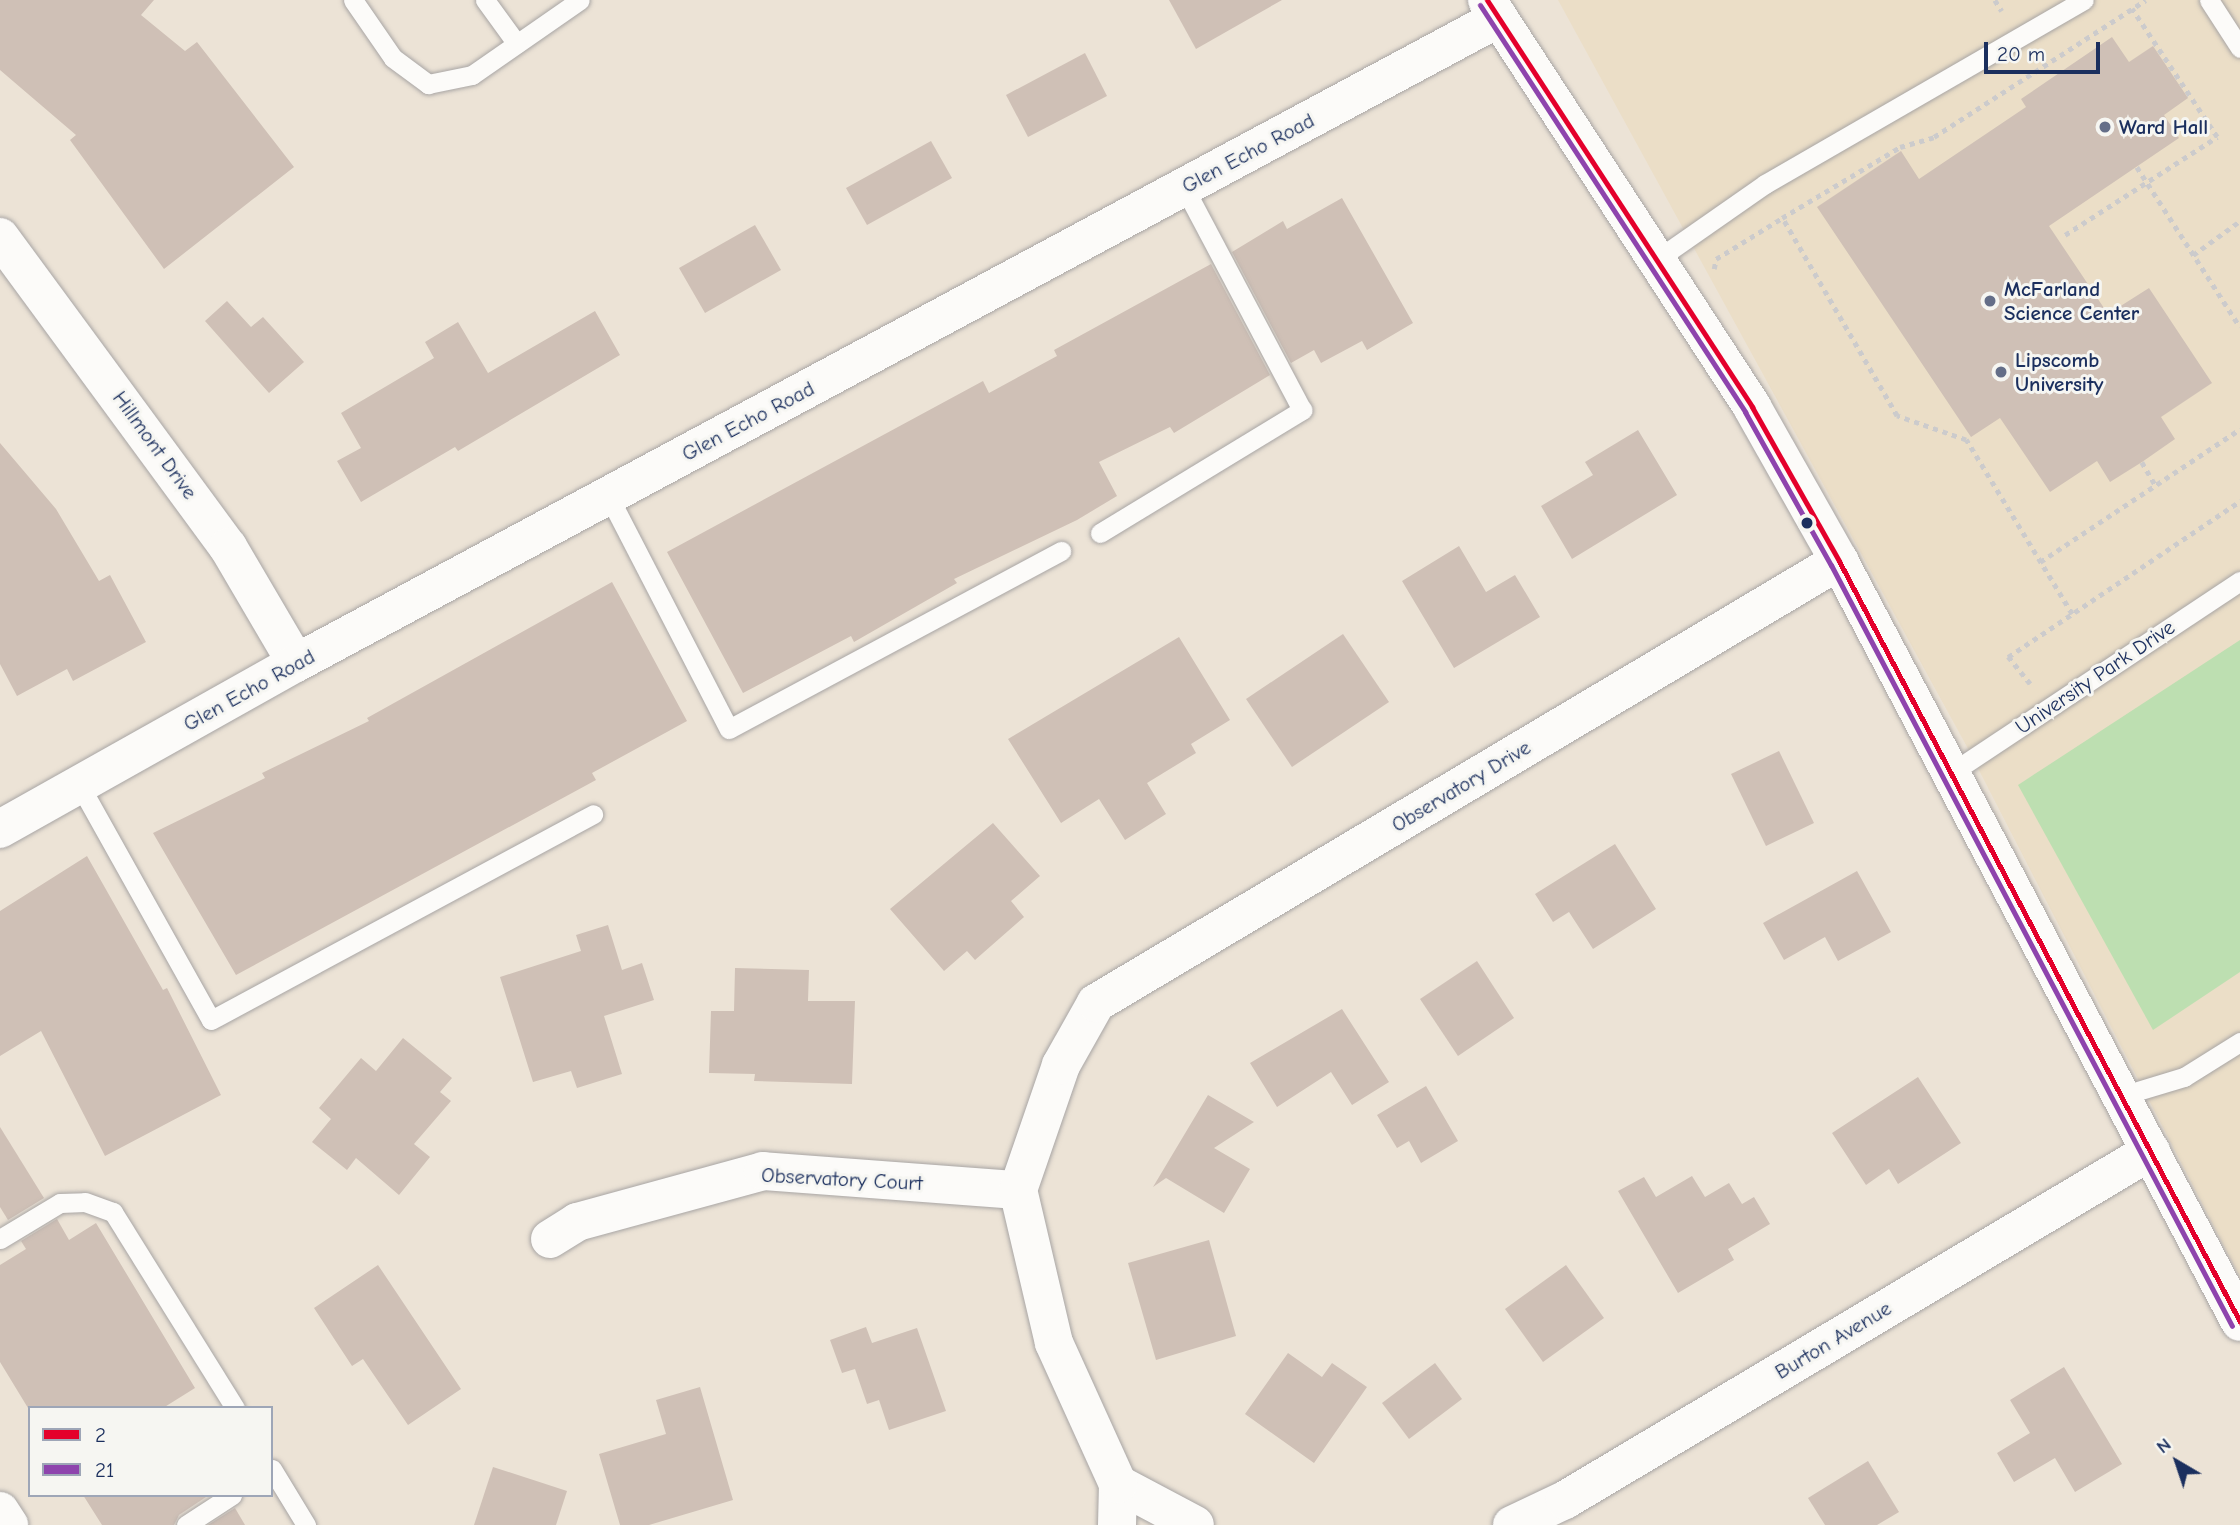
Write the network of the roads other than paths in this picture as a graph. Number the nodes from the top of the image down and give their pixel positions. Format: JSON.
{"nodes":[{"id":1,"x":353,"y":0,"type":"edge"},
{"id":2,"x":485,"y":0,"type":"edge"},
{"id":3,"x":580,"y":0,"type":"edge"},
{"id":4,"x":2084,"y":0,"type":"edge"},
{"id":5,"x":2209,"y":0,"type":"edge"},
{"id":6,"x":1493,"y":9,"type":"edge"},
{"id":7,"x":517,"y":44,"type":"junction"},
{"id":8,"x":2240,"y":48,"type":"edge"},
{"id":9,"x":1184,"y":187,"type":"junction"},
{"id":10,"x":0,"y":237,"type":"edge"},
{"id":11,"x":1656,"y":260,"type":"junction"},
{"id":12,"x":608,"y":495,"type":"junction"},
{"id":13,"x":1100,"y":533,"type":"dead end"},
{"id":14,"x":1061,"y":551,"type":"dead end"},
{"id":15,"x":1839,"y":561,"type":"junction"},
{"id":16,"x":2240,"y":581,"type":"edge"},
{"id":17,"x":296,"y":663,"type":"junction"},
{"id":18,"x":1951,"y":773,"type":"junction"},
{"id":19,"x":79,"y":784,"type":"junction"},
{"id":20,"x":593,"y":814,"type":"dead end"},
{"id":21,"x":0,"y":829,"type":"edge"},
{"id":22,"x":2238,"y":1048,"type":"edge"},
{"id":23,"x":2121,"y":1096,"type":"junction"},
{"id":24,"x":2151,"y":1151,"type":"junction"},
{"id":25,"x":1018,"y":1190,"type":"junction"},
{"id":26,"x":0,"y":1239,"type":"edge"},
{"id":27,"x":550,"y":1239,"type":"dead end"},
{"id":28,"x":2240,"y":1322,"type":"edge"},
{"id":29,"x":234,"y":1406,"type":"edge"},
{"id":30,"x":273,"y":1471,"type":"edge"},
{"id":31,"x":1118,"y":1484,"type":"junction"},
{"id":32,"x":229,"y":1497,"type":"edge"},
{"id":33,"x":0,"y":1511,"type":"edge"},
{"id":34,"x":9,"y":1525,"type":"edge"},
{"id":35,"x":186,"y":1525,"type":"edge"},
{"id":36,"x":306,"y":1525,"type":"edge"},
{"id":37,"x":1117,"y":1525,"type":"edge"},
{"id":38,"x":1195,"y":1525,"type":"edge"},
{"id":39,"x":1512,"y":1525,"type":"edge"}],
"edges":[{"from":1,"to":7,"type":"lane"},
{"from":2,"to":7,"type":"lane"},
{"from":3,"to":7,"type":"lane"},
{"from":4,"to":11,"type":"lane"},
{"from":5,"to":8,"type":"lane"},
{"from":6,"to":9,"type":"street","name":"Glen Echo Road"},
{"from":6,"to":11,"type":"street"},
{"from":9,"to":12,"type":"street","name":"Glen Echo Road"},
{"from":9,"to":13,"type":"lane"},
{"from":10,"to":17,"type":"street","name":"Hillmont Drive"},
{"from":11,"to":15,"type":"street"},
{"from":12,"to":14,"type":"lane"},
{"from":12,"to":17,"type":"street","name":"Glen Echo Road"},
{"from":15,"to":18,"type":"street"},
{"from":15,"to":25,"type":"street","name":"Observatory Drive"},
{"from":16,"to":18,"type":"lane","name":"University Park Drive"},
{"from":17,"to":19,"type":"street","name":"Glen Echo Road"},
{"from":18,"to":23,"type":"street"},
{"from":19,"to":20,"type":"lane"},
{"from":19,"to":21,"type":"street","name":"Glen Echo Road"},
{"from":22,"to":23,"type":"lane"},
{"from":23,"to":24,"type":"street"},
{"from":24,"to":28,"type":"street"},
{"from":24,"to":39,"type":"street","name":"Burton Avenue"},
{"from":25,"to":27,"type":"street","name":"Observatory Court"},
{"from":25,"to":31,"type":"street"},
{"from":26,"to":29,"type":"lane"},
{"from":30,"to":36,"type":"lane"},
{"from":31,"to":37,"type":"street"},
{"from":31,"to":38,"type":"street"},
{"from":32,"to":35,"type":"lane"},
{"from":33,"to":34,"type":"street"}]}
